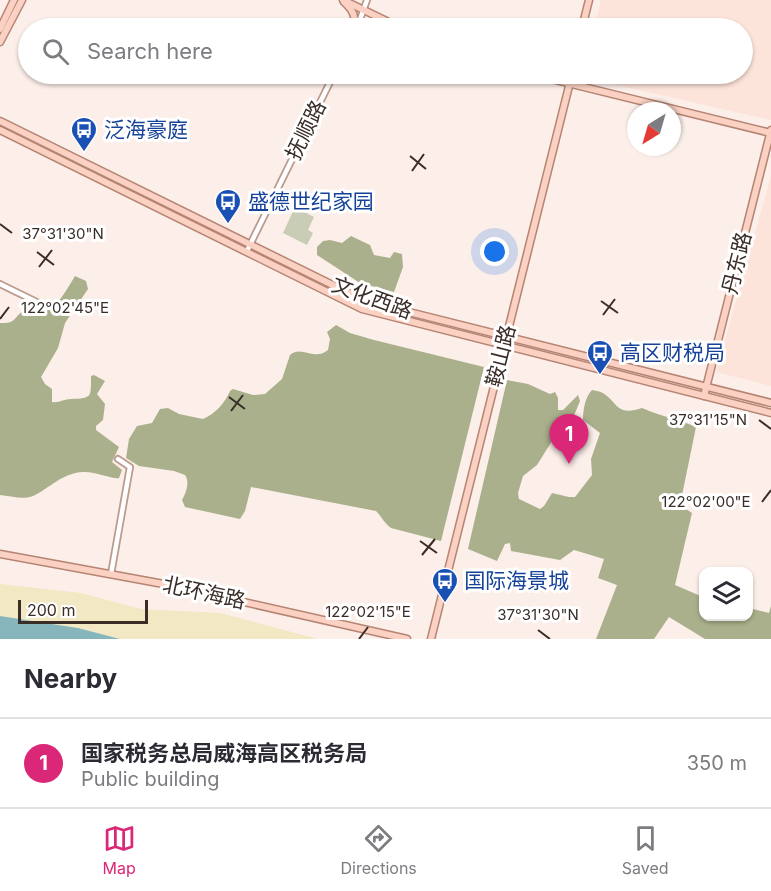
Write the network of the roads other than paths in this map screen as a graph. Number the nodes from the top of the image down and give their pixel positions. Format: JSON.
{"nodes":[{"id":1,"x":14,"y":0,"type":"edge"},
{"id":2,"x":22,"y":0,"type":"edge"},
{"id":3,"x":342,"y":0,"type":"edge"},
{"id":4,"x":367,"y":0,"type":"edge"},
{"id":5,"x":589,"y":0,"type":"edge"},
{"id":6,"x":365,"y":11,"type":"junction"},
{"id":7,"x":355,"y":18,"type":"edge"},
{"id":8,"x":362,"y":18,"type":"edge"},
{"id":9,"x":380,"y":18,"type":"edge"},
{"id":10,"x":584,"y":18,"type":"edge"},
{"id":11,"x":0,"y":29,"type":"edge"},
{"id":12,"x":0,"y":42,"type":"edge"},
{"id":13,"x":329,"y":84,"type":"edge"},
{"id":14,"x":569,"y":84,"type":"edge"},
{"id":15,"x":573,"y":84,"type":"edge"},
{"id":16,"x":0,"y":121,"type":"edge"},
{"id":17,"x":0,"y":130,"type":"edge"},
{"id":18,"x":771,"y":132,"type":"edge"},
{"id":19,"x":251,"y":244,"type":"junction"},
{"id":20,"x":247,"y":251,"type":"junction"},
{"id":21,"x":0,"y":284,"type":"edge"},
{"id":22,"x":43,"y":305,"type":"dead end"},
{"id":23,"x":506,"y":336,"type":"junction"},
{"id":24,"x":504,"y":346,"type":"junction"},
{"id":25,"x":706,"y":387,"type":"junction"},
{"id":26,"x":704,"y":396,"type":"junction"},
{"id":27,"x":771,"y":403,"type":"edge"},
{"id":28,"x":771,"y":412,"type":"edge"},
{"id":29,"x":118,"y":459,"type":"dead end"},
{"id":30,"x":0,"y":554,"type":"edge"},
{"id":31,"x":111,"y":574,"type":"junction"},
{"id":32,"x":406,"y":639,"type":"edge"},
{"id":33,"x":431,"y":639,"type":"edge"}],
"edges":[{"from":1,"to":11,"type":"main road"},
{"from":2,"to":12,"type":"main road"},
{"from":3,"to":6,"type":"main road"},
{"from":3,"to":7,"type":"main road"},
{"from":4,"to":6,"type":"street"},
{"from":5,"to":10,"type":"main road"},
{"from":6,"to":8,"type":"street"},
{"from":6,"to":9,"type":"main road"},
{"from":13,"to":19,"type":"street","name":"抚顺路"},
{"from":14,"to":23,"type":"main road","name":"鞍山路"},
{"from":15,"to":18,"type":"main road"},
{"from":16,"to":19,"type":"main road","name":"文化西路"},
{"from":17,"to":20,"type":"main road","name":"文化西路"},
{"from":18,"to":25,"type":"main road","name":"丹东路"},
{"from":19,"to":20,"type":"street","name":"抚顺路"},
{"from":19,"to":23,"type":"main road","name":"文化西路"},
{"from":20,"to":24,"type":"main road","name":"文化西路"},
{"from":21,"to":22,"type":"street"},
{"from":23,"to":24,"type":"main road","name":"鞍山路"},
{"from":23,"to":25,"type":"main road","name":"文化西路"},
{"from":24,"to":26,"type":"main road","name":"文化西路"},
{"from":24,"to":33,"type":"main road","name":"鞍山路"},
{"from":25,"to":26,"type":"main road","name":"丹东路"},
{"from":25,"to":27,"type":"main road","name":"文化西路"},
{"from":26,"to":28,"type":"main road","name":"文化西路"},
{"from":29,"to":31,"type":"street"},
{"from":30,"to":31,"type":"main road","name":"北环海路"},
{"from":31,"to":32,"type":"main road","name":"北环海路"}]}
